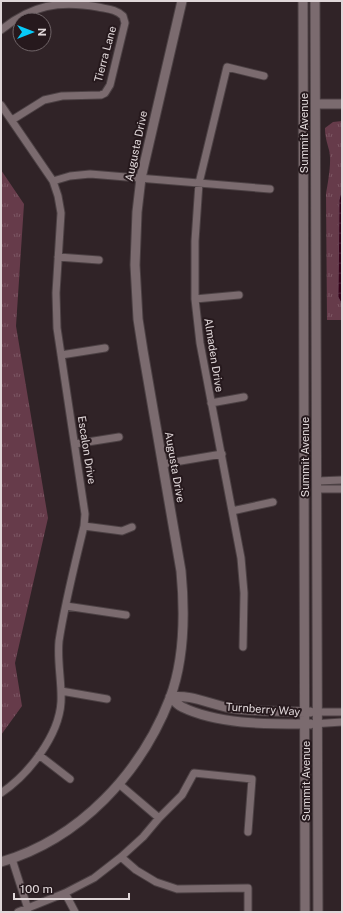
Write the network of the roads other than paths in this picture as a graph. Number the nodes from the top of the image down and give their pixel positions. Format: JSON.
{"nodes":[{"id":1,"x":182,"y":1,"type":"edge"},
{"id":2,"x":303,"y":1,"type":"edge"},
{"id":3,"x":315,"y":1,"type":"edge"},
{"id":4,"x":1,"y":30,"type":"edge"},
{"id":5,"x":264,"y":76,"type":"dead end"},
{"id":6,"x":316,"y":104,"type":"junction"},
{"id":7,"x":342,"y":104,"type":"edge"},
{"id":8,"x":1,"y":105,"type":"edge"},
{"id":9,"x":304,"y":105,"type":"junction"},
{"id":10,"x":12,"y":120,"type":"junction"},
{"id":11,"x":141,"y":178,"type":"junction"},
{"id":12,"x":53,"y":181,"type":"junction"},
{"id":13,"x":199,"y":183,"type":"junction"},
{"id":14,"x":270,"y":189,"type":"dead end"},
{"id":15,"x":58,"y":257,"type":"junction"},
{"id":16,"x":99,"y":260,"type":"dead end"},
{"id":17,"x":239,"y":295,"type":"dead end"},
{"id":18,"x":195,"y":300,"type":"junction"},
{"id":19,"x":105,"y":348,"type":"dead end"},
{"id":20,"x":61,"y":355,"type":"junction"},
{"id":21,"x":244,"y":397,"type":"dead end"},
{"id":22,"x":211,"y":403,"type":"junction"},
{"id":23,"x":119,"y":437,"type":"dead end"},
{"id":24,"x":75,"y":444,"type":"junction"},
{"id":25,"x":222,"y":454,"type":"junction"},
{"id":26,"x":163,"y":464,"type":"junction"},
{"id":27,"x":342,"y":480,"type":"edge"},
{"id":28,"x":317,"y":485,"type":"junction"},
{"id":29,"x":342,"y":489,"type":"edge"},
{"id":30,"x":272,"y":502,"type":"dead end"},
{"id":31,"x":232,"y":512,"type":"junction"},
{"id":32,"x":84,"y":526,"type":"junction"},
{"id":33,"x":132,"y":527,"type":"dead end"},
{"id":34,"x":66,"y":606,"type":"junction"},
{"id":35,"x":126,"y":615,"type":"dead end"},
{"id":36,"x":243,"y":647,"type":"dead end"},
{"id":37,"x":61,"y":691,"type":"junction"},
{"id":38,"x":170,"y":697,"type":"junction"},
{"id":39,"x":107,"y":699,"type":"dead end"},
{"id":40,"x":311,"y":712,"type":"junction"},
{"id":41,"x":342,"y":712,"type":"edge"},
{"id":42,"x":342,"y":722,"type":"edge"},
{"id":43,"x":311,"y":724,"type":"junction"},
{"id":44,"x":39,"y":755,"type":"junction"},
{"id":45,"x":70,"y":779,"type":"dead end"},
{"id":46,"x":120,"y":784,"type":"junction"},
{"id":47,"x":1,"y":793,"type":"edge"},
{"id":48,"x":159,"y":818,"type":"junction"},
{"id":49,"x":248,"y":832,"type":"dead end"},
{"id":50,"x":121,"y":857,"type":"junction"},
{"id":51,"x":12,"y":859,"type":"junction"},
{"id":52,"x":1,"y":862,"type":"edge"},
{"id":53,"x":65,"y":893,"type":"junction"},
{"id":54,"x":28,"y":909,"type":"junction"},
{"id":55,"x":18,"y":912,"type":"edge"},
{"id":56,"x":75,"y":912,"type":"edge"},
{"id":57,"x":248,"y":912,"type":"edge"},
{"id":58,"x":305,"y":912,"type":"edge"},
{"id":59,"x":318,"y":912,"type":"edge"}],
"edges":[{"from":1,"to":11,"type":"main road","name":"Augusta Drive"},
{"from":2,"to":9,"type":"main road","name":"Summit Avenue"},
{"from":3,"to":6,"type":"main road","name":"Summit Avenue"},
{"from":4,"to":10,"type":"street","name":"Tierra Lane"},
{"from":5,"to":13,"type":"street","name":"Almaden Drive"},
{"from":6,"to":7,"type":"main road"},
{"from":6,"to":9,"type":"street"},
{"from":6,"to":28,"type":"main road","name":"Summit Avenue"},
{"from":8,"to":10,"type":"street","name":"Escalon Drive"},
{"from":9,"to":40,"type":"main road","name":"Summit Avenue"},
{"from":10,"to":12,"type":"street","name":"Escalon Drive"},
{"from":11,"to":12,"type":"street"},
{"from":11,"to":13,"type":"street"},
{"from":11,"to":26,"type":"main road","name":"Augusta Drive"},
{"from":12,"to":15,"type":"street","name":"Escalon Drive"},
{"from":13,"to":14,"type":"street"},
{"from":13,"to":18,"type":"street","name":"Almaden Drive"},
{"from":15,"to":16,"type":"street"},
{"from":15,"to":20,"type":"street","name":"Escalon Drive"},
{"from":17,"to":18,"type":"street"},
{"from":18,"to":22,"type":"street","name":"Almaden Drive"},
{"from":19,"to":20,"type":"street"},
{"from":20,"to":24,"type":"street","name":"Escalon Drive"},
{"from":21,"to":22,"type":"street"},
{"from":22,"to":25,"type":"street","name":"Almaden Drive"},
{"from":23,"to":24,"type":"street"},
{"from":24,"to":32,"type":"street","name":"Escalon Drive"},
{"from":25,"to":26,"type":"street"},
{"from":25,"to":31,"type":"street","name":"Almaden Drive"},
{"from":26,"to":38,"type":"main road","name":"Augusta Drive"},
{"from":27,"to":28,"type":"street"},
{"from":28,"to":29,"type":"street"},
{"from":28,"to":40,"type":"main road","name":"Summit Avenue"},
{"from":30,"to":31,"type":"street"},
{"from":31,"to":36,"type":"street","name":"Almaden Drive"},
{"from":32,"to":33,"type":"street"},
{"from":32,"to":34,"type":"street","name":"Escalon Drive"},
{"from":34,"to":35,"type":"street"},
{"from":34,"to":37,"type":"street","name":"Escalon Drive"},
{"from":37,"to":39,"type":"street"},
{"from":37,"to":44,"type":"street","name":"Escalon Drive"},
{"from":38,"to":40,"type":"main road","name":"Turnberry Way"},
{"from":38,"to":43,"type":"main road","name":"Turnberry Way"},
{"from":38,"to":46,"type":"main road","name":"Augusta Drive"},
{"from":40,"to":41,"type":"street"},
{"from":40,"to":43,"type":"main road","name":"Summit Avenue"},
{"from":42,"to":43,"type":"street"},
{"from":43,"to":58,"type":"main road","name":"Summit Avenue"},
{"from":43,"to":59,"type":"main road","name":"Summit Avenue"},
{"from":44,"to":45,"type":"street"},
{"from":44,"to":47,"type":"street","name":"Escalon Drive"},
{"from":46,"to":48,"type":"street"},
{"from":46,"to":51,"type":"main road","name":"Augusta Drive"},
{"from":48,"to":49,"type":"street"},
{"from":48,"to":50,"type":"street"},
{"from":50,"to":53,"type":"street"},
{"from":50,"to":57,"type":"street"},
{"from":51,"to":52,"type":"main road","name":"Augusta Drive"},
{"from":51,"to":54,"type":"street"},
{"from":53,"to":54,"type":"street"},
{"from":53,"to":56,"type":"street"},
{"from":54,"to":55,"type":"street"}]}
